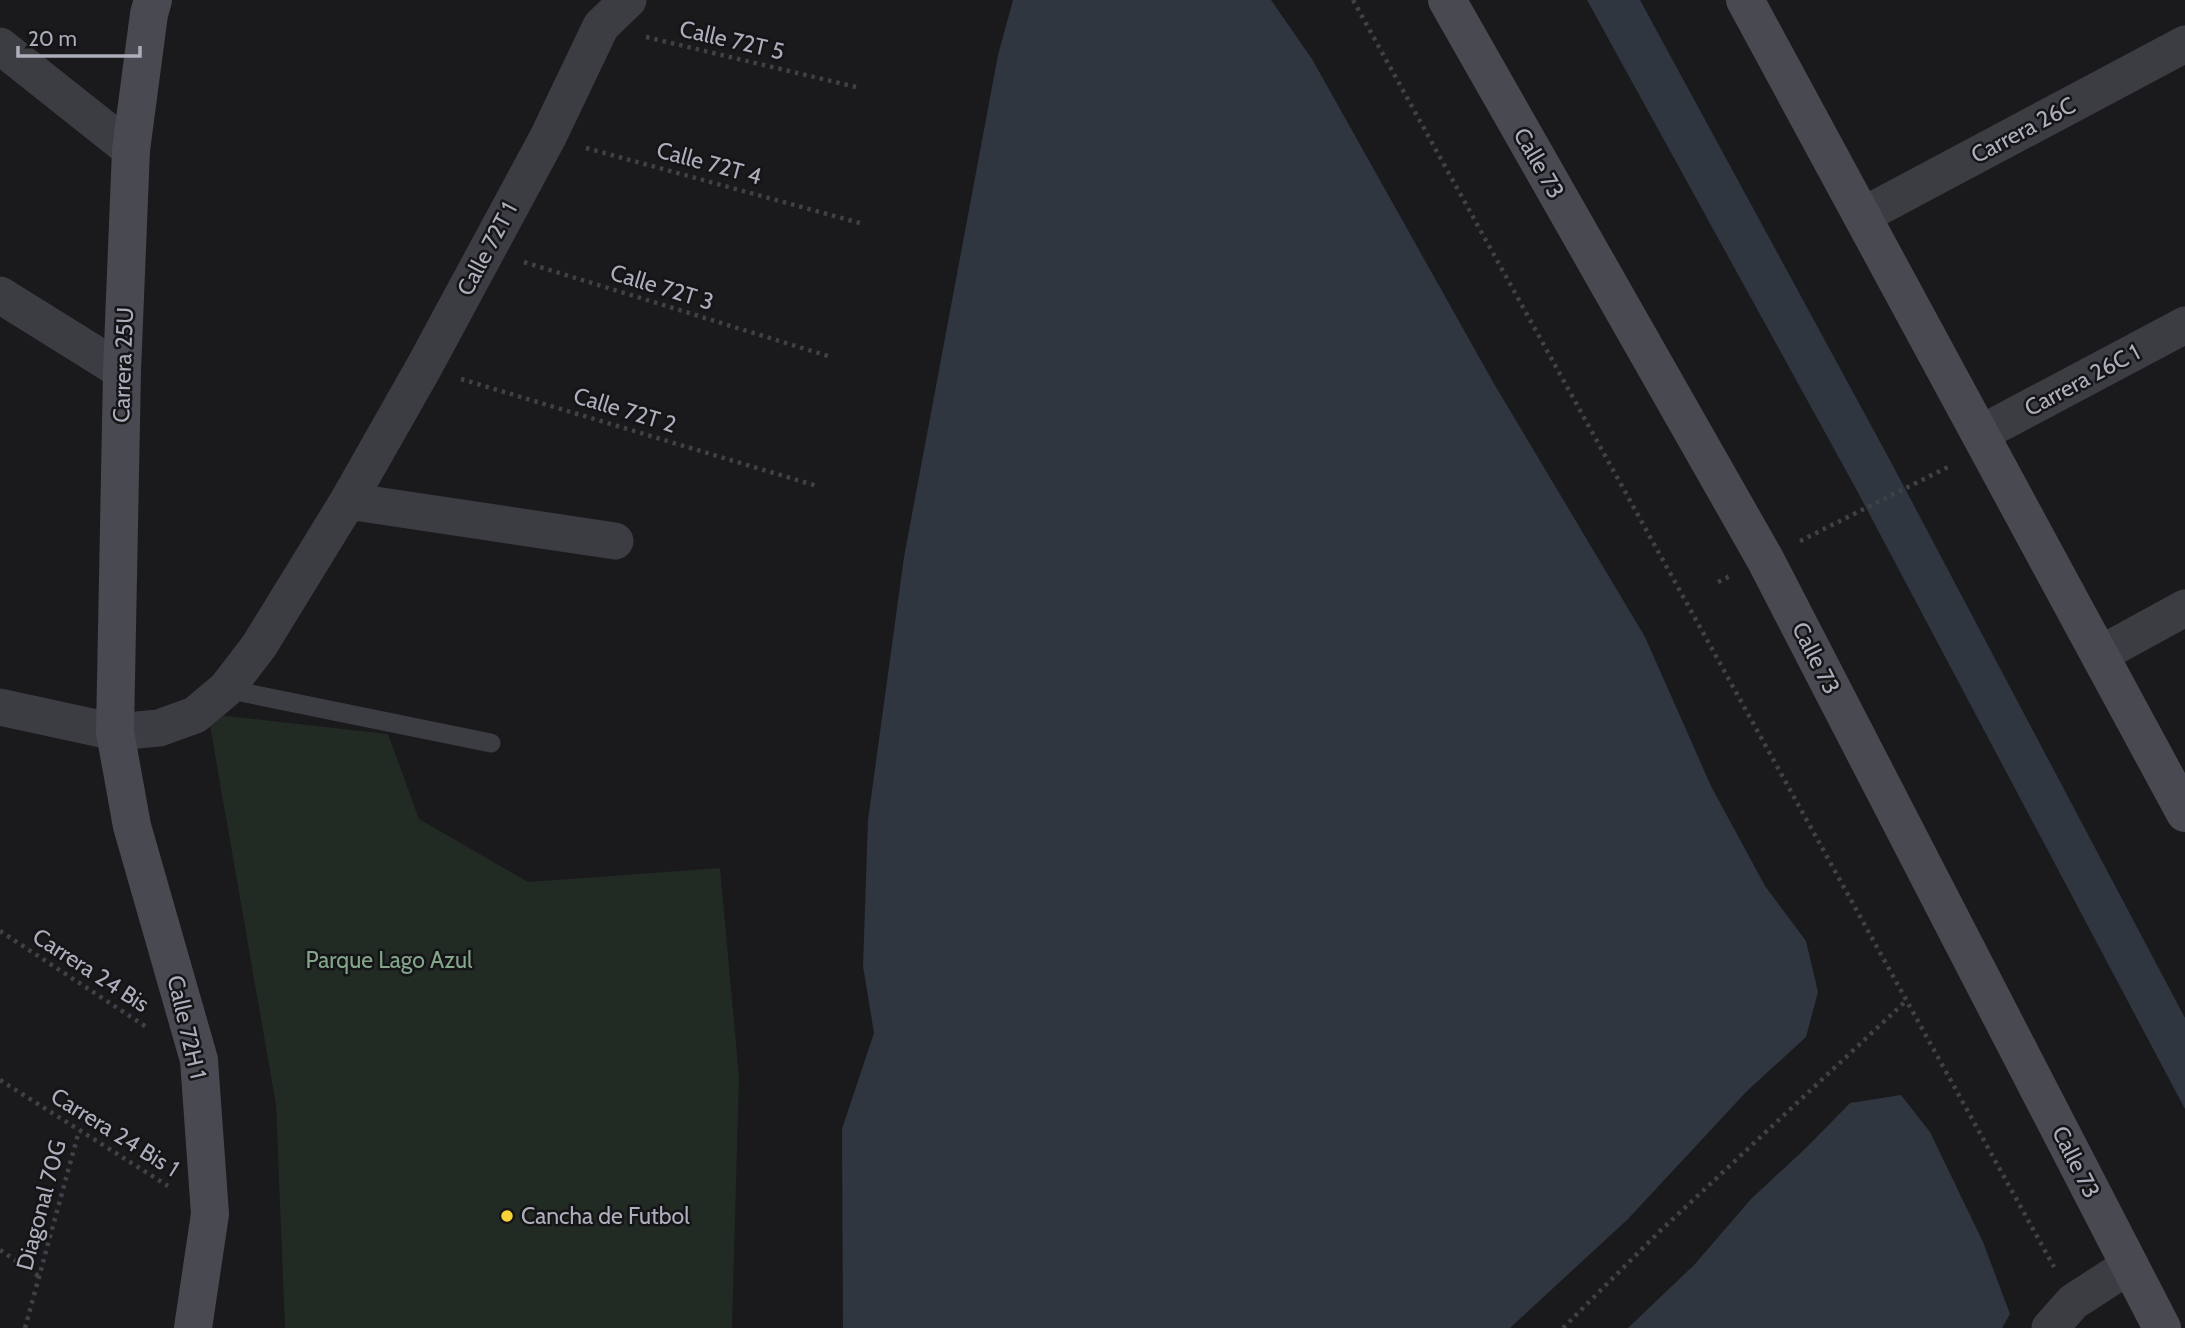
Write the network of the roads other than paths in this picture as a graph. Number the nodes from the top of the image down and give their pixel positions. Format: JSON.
{"nodes":[{"id":1,"x":153,"y":0,"type":"edge"},
{"id":2,"x":628,"y":0,"type":"edge"},
{"id":3,"x":1447,"y":0,"type":"edge"},
{"id":4,"x":1751,"y":2,"type":"edge"},
{"id":5,"x":2185,"y":44,"type":"edge"},
{"id":6,"x":0,"y":46,"type":"edge"},
{"id":7,"x":131,"y":150,"type":"junction"},
{"id":8,"x":1862,"y":216,"type":"junction"},
{"id":9,"x":0,"y":295,"type":"edge"},
{"id":10,"x":2185,"y":326,"type":"edge"},
{"id":11,"x":122,"y":371,"type":"junction"},
{"id":12,"x":1980,"y":434,"type":"junction"},
{"id":13,"x":348,"y":501,"type":"junction"},
{"id":14,"x":615,"y":541,"type":"dead end"},
{"id":15,"x":2185,"y":608,"type":"edge"},
{"id":16,"x":2099,"y":654,"type":"junction"},
{"id":17,"x":226,"y":689,"type":"junction"},
{"id":18,"x":0,"y":707,"type":"edge"},
{"id":19,"x":115,"y":732,"type":"junction"},
{"id":20,"x":491,"y":743,"type":"dead end"},
{"id":21,"x":2185,"y":813,"type":"edge"},
{"id":22,"x":2130,"y":1265,"type":"junction"},
{"id":23,"x":2062,"y":1315,"type":"edge"},
{"id":24,"x":193,"y":1328,"type":"edge"},
{"id":25,"x":2162,"y":1328,"type":"edge"}],
"edges":[{"from":1,"to":7,"type":"main road","name":"Carrera 25U"},
{"from":2,"to":13,"type":"street","name":"Calle 72T 1"},
{"from":3,"to":22,"type":"main road","name":"Calle 73"},
{"from":4,"to":8,"type":"main road"},
{"from":5,"to":8,"type":"street","name":"Carrera 26C"},
{"from":6,"to":7,"type":"street"},
{"from":7,"to":11,"type":"main road","name":"Carrera 25U"},
{"from":8,"to":12,"type":"main road"},
{"from":9,"to":11,"type":"street"},
{"from":10,"to":12,"type":"street","name":"Carrera 26C 1"},
{"from":11,"to":19,"type":"main road","name":"Carrera 25U"},
{"from":12,"to":16,"type":"main road"},
{"from":13,"to":14,"type":"street"},
{"from":13,"to":17,"type":"street","name":"Calle 72T 1"},
{"from":15,"to":16,"type":"street"},
{"from":16,"to":21,"type":"main road"},
{"from":17,"to":19,"type":"street","name":"Calle 72T 1"},
{"from":17,"to":20,"type":"lane"},
{"from":18,"to":19,"type":"street","name":"Calle 72T 1"},
{"from":19,"to":24,"type":"main road","name":"Calle 72H 1"},
{"from":22,"to":23,"type":"street"},
{"from":22,"to":25,"type":"main road","name":"Calle 73"}]}
